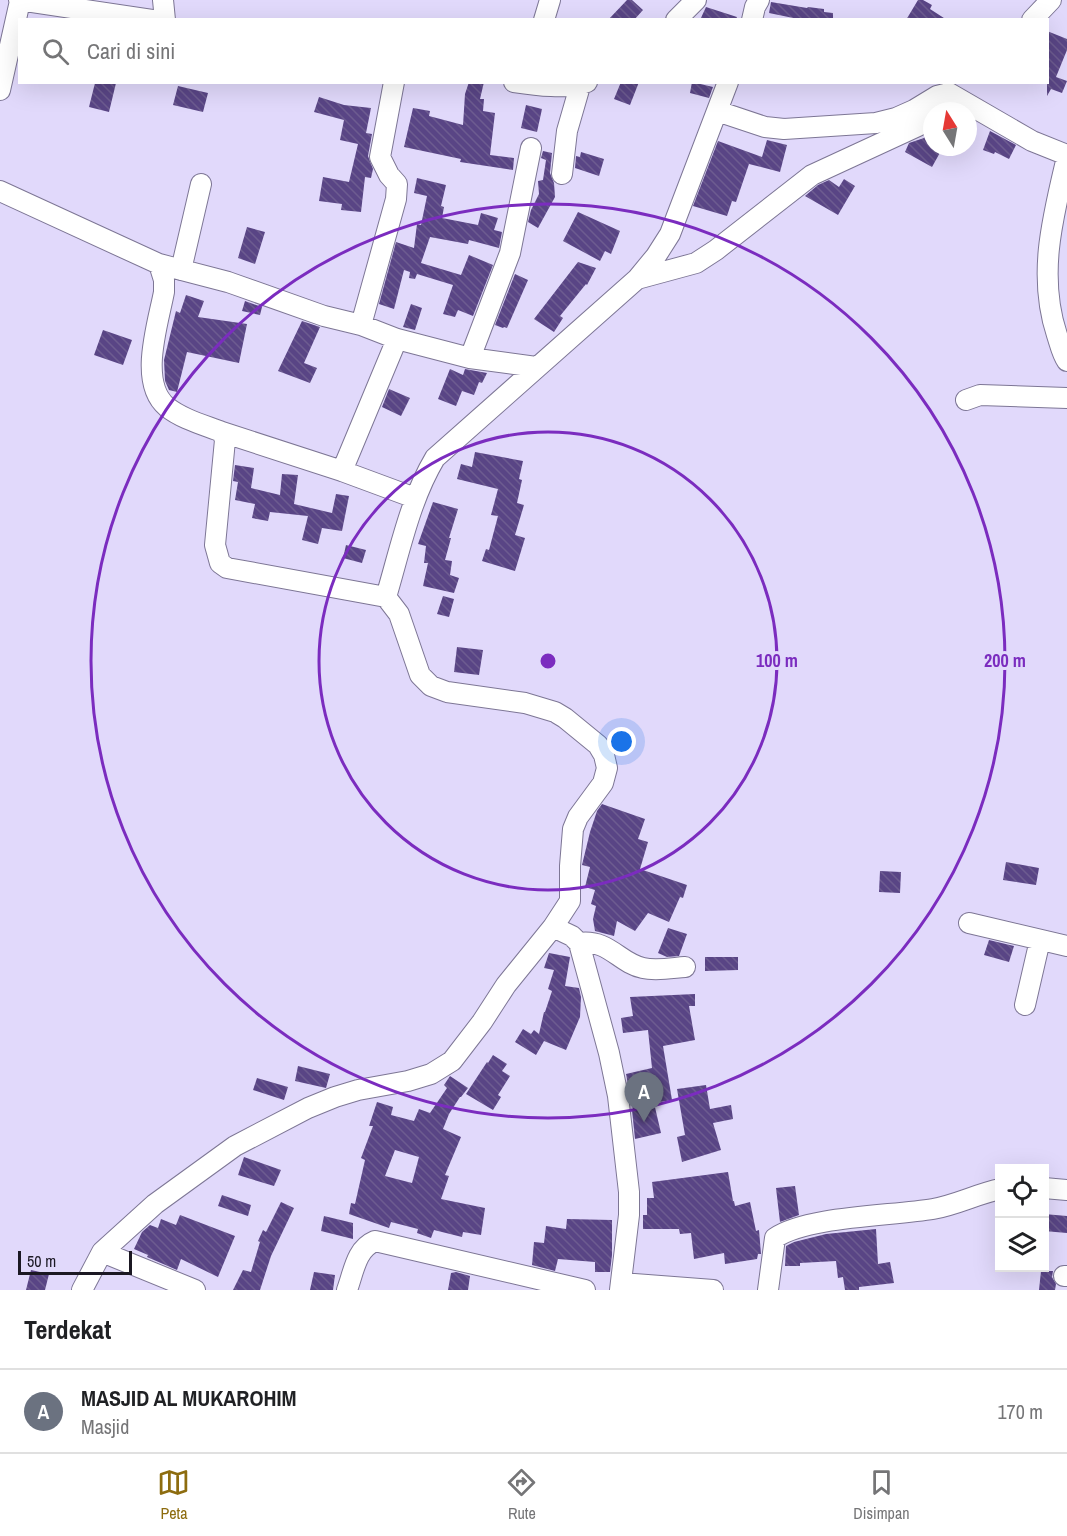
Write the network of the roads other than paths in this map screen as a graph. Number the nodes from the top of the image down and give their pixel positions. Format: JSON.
{"nodes":[{"id":1,"x":163,"y":0,"type":"edge"},
{"id":2,"x":550,"y":0,"type":"edge"},
{"id":3,"x":696,"y":0,"type":"edge"},
{"id":4,"x":1051,"y":0,"type":"edge"},
{"id":5,"x":20,"y":1,"type":"edge"},
{"id":6,"x":138,"y":18,"type":"edge"},
{"id":7,"x":165,"y":18,"type":"edge"},
{"id":8,"x":545,"y":18,"type":"edge"},
{"id":9,"x":678,"y":18,"type":"edge"},
{"id":10,"x":1034,"y":18,"type":"edge"},
{"id":11,"x":394,"y":84,"type":"edge"},
{"id":12,"x":584,"y":84,"type":"edge"},
{"id":13,"x":727,"y":84,"type":"edge"},
{"id":14,"x":962,"y":89,"type":"edge"},
{"id":15,"x":0,"y":90,"type":"edge"},
{"id":16,"x":946,"y":102,"type":"edge"},
{"id":17,"x":717,"y":111,"type":"junction"},
{"id":18,"x":923,"y":122,"type":"edge"},
{"id":19,"x":531,"y":148,"type":"dead end"},
{"id":20,"x":1067,"y":156,"type":"edge"},
{"id":21,"x":562,"y":174,"type":"dead end"},
{"id":22,"x":201,"y":184,"type":"dead end"},
{"id":23,"x":0,"y":192,"type":"edge"},
{"id":24,"x":159,"y":264,"type":"junction"},
{"id":25,"x":181,"y":270,"type":"junction"},
{"id":26,"x":637,"y":279,"type":"junction"},
{"id":27,"x":361,"y":325,"type":"junction"},
{"id":28,"x":397,"y":339,"type":"junction"},
{"id":29,"x":470,"y":358,"type":"junction"},
{"id":30,"x":1067,"y":361,"type":"edge"},
{"id":31,"x":536,"y":368,"type":"junction"},
{"id":32,"x":1067,"y":398,"type":"edge"},
{"id":33,"x":966,"y":399,"type":"dead end"},
{"id":34,"x":222,"y":432,"type":"junction"},
{"id":35,"x":342,"y":471,"type":"junction"},
{"id":36,"x":415,"y":498,"type":"junction"},
{"id":37,"x":386,"y":597,"type":"junction"},
{"id":38,"x":969,"y":923,"type":"dead end"},
{"id":39,"x":554,"y":927,"type":"junction"},
{"id":40,"x":1040,"y":940,"type":"junction"},
{"id":41,"x":579,"y":943,"type":"junction"},
{"id":42,"x":1067,"y":946,"type":"edge"},
{"id":43,"x":685,"y":967,"type":"dead end"},
{"id":44,"x":1025,"y":1005,"type":"dead end"},
{"id":45,"x":1049,"y":1188,"type":"edge"},
{"id":46,"x":995,"y":1190,"type":"edge"},
{"id":47,"x":1067,"y":1190,"type":"edge"},
{"id":48,"x":102,"y":1252,"type":"junction"},
{"id":49,"x":620,"y":1286,"type":"edge"},
{"id":50,"x":82,"y":1290,"type":"edge"},
{"id":51,"x":195,"y":1290,"type":"edge"},
{"id":52,"x":347,"y":1290,"type":"edge"},
{"id":53,"x":585,"y":1290,"type":"edge"},
{"id":54,"x":713,"y":1290,"type":"edge"},
{"id":55,"x":768,"y":1290,"type":"edge"}],
"edges":[{"from":1,"to":7,"type":"street"},
{"from":2,"to":8,"type":"street"},
{"from":3,"to":9,"type":"street"},
{"from":4,"to":10,"type":"street"},
{"from":5,"to":6,"type":"street"},
{"from":5,"to":15,"type":"street"},
{"from":11,"to":27,"type":"street"},
{"from":12,"to":21,"type":"street"},
{"from":13,"to":17,"type":"street"},
{"from":14,"to":16,"type":"street"},
{"from":14,"to":17,"type":"street"},
{"from":14,"to":20,"type":"street"},
{"from":17,"to":26,"type":"street"},
{"from":18,"to":26,"type":"street"},
{"from":19,"to":29,"type":"street"},
{"from":20,"to":30,"type":"street"},
{"from":22,"to":25,"type":"street"},
{"from":23,"to":24,"type":"street"},
{"from":24,"to":25,"type":"street"},
{"from":24,"to":34,"type":"street"},
{"from":25,"to":27,"type":"street"},
{"from":26,"to":31,"type":"street"},
{"from":27,"to":28,"type":"street"},
{"from":28,"to":29,"type":"street"},
{"from":28,"to":35,"type":"street"},
{"from":29,"to":31,"type":"street"},
{"from":31,"to":36,"type":"street"},
{"from":32,"to":33,"type":"street"},
{"from":34,"to":35,"type":"street"},
{"from":34,"to":37,"type":"street"},
{"from":35,"to":36,"type":"street"},
{"from":36,"to":37,"type":"street"},
{"from":37,"to":39,"type":"street"},
{"from":38,"to":40,"type":"street"},
{"from":39,"to":41,"type":"street"},
{"from":39,"to":48,"type":"street"},
{"from":40,"to":42,"type":"street"},
{"from":40,"to":44,"type":"street"},
{"from":41,"to":43,"type":"street"},
{"from":41,"to":49,"type":"street"},
{"from":45,"to":47,"type":"street"},
{"from":46,"to":55,"type":"street"},
{"from":48,"to":50,"type":"street"},
{"from":48,"to":51,"type":"street"},
{"from":49,"to":54,"type":"street"},
{"from":52,"to":53,"type":"street"}]}
